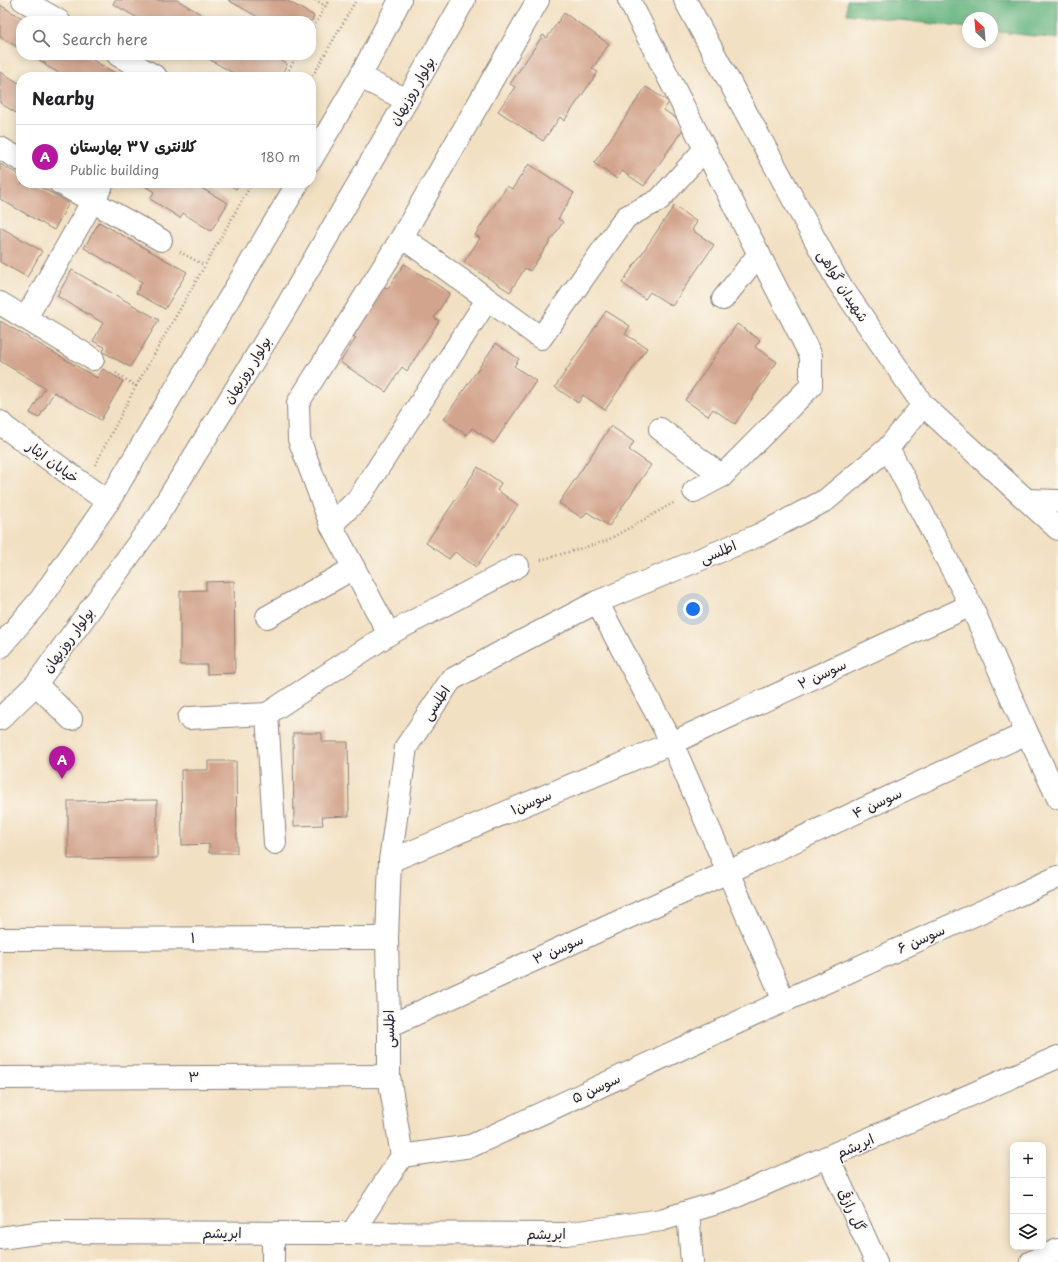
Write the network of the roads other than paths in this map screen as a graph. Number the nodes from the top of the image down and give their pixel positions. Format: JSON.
{"nodes":[{"id":1,"x":23,"y":0,"type":"edge"},
{"id":2,"x":400,"y":0,"type":"edge"},
{"id":3,"x":464,"y":0,"type":"edge"},
{"id":4,"x":538,"y":0,"type":"edge"},
{"id":5,"x":628,"y":0,"type":"edge"},
{"id":6,"x":685,"y":0,"type":"edge"},
{"id":7,"x":50,"y":16,"type":"edge"},
{"id":8,"x":127,"y":60,"type":"edge"},
{"id":9,"x":147,"y":72,"type":"edge"},
{"id":10,"x":360,"y":77,"type":"junction"},
{"id":11,"x":407,"y":100,"type":"junction"},
{"id":12,"x":0,"y":148,"type":"edge"},
{"id":13,"x":705,"y":149,"type":"junction"},
{"id":14,"x":316,"y":152,"type":"edge"},
{"id":15,"x":16,"y":157,"type":"edge"},
{"id":16,"x":68,"y":188,"type":"edge"},
{"id":17,"x":100,"y":188,"type":"edge"},
{"id":18,"x":295,"y":188,"type":"edge"},
{"id":19,"x":92,"y":202,"type":"junction"},
{"id":20,"x":402,"y":237,"type":"junction"},
{"id":21,"x":161,"y":240,"type":"road end"},
{"id":22,"x":759,"y":254,"type":"junction"},
{"id":23,"x":723,"y":299,"type":"dead end"},
{"id":24,"x":487,"y":300,"type":"junction"},
{"id":25,"x":0,"y":303,"type":"edge"},
{"id":26,"x":26,"y":318,"type":"junction"},
{"id":27,"x":93,"y":359,"type":"road end"},
{"id":28,"x":923,"y":405,"type":"junction"},
{"id":29,"x":0,"y":422,"type":"edge"},
{"id":30,"x":660,"y":429,"type":"dead end"},
{"id":31,"x":888,"y":448,"type":"junction"},
{"id":32,"x":722,"y":476,"type":"junction"},
{"id":33,"x":694,"y":490,"type":"road end"},
{"id":34,"x":1027,"y":500,"type":"junction"},
{"id":35,"x":1058,"y":501,"type":"edge"},
{"id":36,"x":108,"y":502,"type":"junction"},
{"id":37,"x":331,"y":525,"type":"junction"},
{"id":38,"x":1058,"y":529,"type":"edge"},
{"id":39,"x":518,"y":566,"type":"road end"},
{"id":40,"x":354,"y":568,"type":"junction"},
{"id":41,"x":597,"y":602,"type":"junction"},
{"id":42,"x":971,"y":605,"type":"junction"},
{"id":43,"x":268,"y":617,"type":"dead end"},
{"id":44,"x":389,"y":634,"type":"junction"},
{"id":45,"x":0,"y":647,"type":"edge"},
{"id":46,"x":36,"y":684,"type":"junction"},
{"id":47,"x":268,"y":714,"type":"junction"},
{"id":48,"x":189,"y":718,"type":"dead end"},
{"id":49,"x":0,"y":719,"type":"edge"},
{"id":50,"x":71,"y":719,"type":"dead end"},
{"id":51,"x":1027,"y":733,"type":"junction"},
{"id":52,"x":672,"y":743,"type":"junction"},
{"id":53,"x":1058,"y":798,"type":"edge"},
{"id":54,"x":275,"y":843,"type":"dead end"},
{"id":55,"x":390,"y":861,"type":"junction"},
{"id":56,"x":728,"y":872,"type":"junction"},
{"id":57,"x":1058,"y":877,"type":"edge"},
{"id":58,"x":387,"y":938,"type":"junction"},
{"id":59,"x":0,"y":939,"type":"edge"},
{"id":60,"x":784,"y":1001,"type":"junction"},
{"id":61,"x":389,"y":1026,"type":"junction"},
{"id":62,"x":1058,"y":1057,"type":"edge"},
{"id":63,"x":389,"y":1076,"type":"junction"},
{"id":64,"x":0,"y":1078,"type":"edge"},
{"id":65,"x":402,"y":1156,"type":"junction"},
{"id":66,"x":828,"y":1157,"type":"junction"},
{"id":67,"x":688,"y":1212,"type":"junction"},
{"id":68,"x":0,"y":1226,"type":"edge"},
{"id":69,"x":44,"y":1232,"type":"junction"},
{"id":70,"x":273,"y":1233,"type":"junction"},
{"id":71,"x":352,"y":1233,"type":"junction"},
{"id":72,"x":0,"y":1238,"type":"edge"},
{"id":73,"x":1058,"y":1250,"type":"edge"},
{"id":74,"x":273,"y":1262,"type":"edge"},
{"id":75,"x":692,"y":1262,"type":"edge"},
{"id":76,"x":876,"y":1262,"type":"edge"},
{"id":77,"x":1031,"y":1262,"type":"edge"}],
"edges":[{"from":1,"to":7,"type":"street"},
{"from":2,"to":10,"type":"street"},
{"from":3,"to":11,"type":"street","name":"بولوار روزبهان"},
{"from":4,"to":20,"type":"street"},
{"from":5,"to":13,"type":"street"},
{"from":6,"to":28,"type":"street","name":"شهیدان گواهی"},
{"from":8,"to":9,"type":"street"},
{"from":10,"to":11,"type":"street"},
{"from":10,"to":14,"type":"street"},
{"from":11,"to":46,"type":"street","name":"بولوار روزبهان"},
{"from":12,"to":15,"type":"street"},
{"from":13,"to":22,"type":"street"},
{"from":13,"to":24,"type":"street"},
{"from":16,"to":19,"type":"street"},
{"from":17,"to":19,"type":"street"},
{"from":18,"to":36,"type":"street"},
{"from":19,"to":21,"type":"street"},
{"from":19,"to":26,"type":"street"},
{"from":20,"to":24,"type":"street"},
{"from":20,"to":37,"type":"street"},
{"from":22,"to":23,"type":"street"},
{"from":22,"to":32,"type":"street"},
{"from":24,"to":37,"type":"street"},
{"from":25,"to":26,"type":"street"},
{"from":26,"to":27,"type":"street"},
{"from":28,"to":31,"type":"street","name":"اطلسی"},
{"from":28,"to":34,"type":"street","name":"شهیدان گواهی"},
{"from":29,"to":36,"type":"street","name":"خیابان ایثار"},
{"from":30,"to":32,"type":"street"},
{"from":31,"to":41,"type":"street","name":"اطلسی"},
{"from":31,"to":42,"type":"street"},
{"from":32,"to":33,"type":"street"},
{"from":34,"to":35,"type":"street"},
{"from":34,"to":38,"type":"street","name":"شهیدان گواهی"},
{"from":36,"to":45,"type":"street"},
{"from":37,"to":40,"type":"street"},
{"from":39,"to":44,"type":"street"},
{"from":40,"to":43,"type":"street"},
{"from":40,"to":44,"type":"street"},
{"from":41,"to":52,"type":"street"},
{"from":41,"to":55,"type":"street","name":"اطلسی"},
{"from":42,"to":51,"type":"street"},
{"from":42,"to":52,"type":"street","name":"سوسن ۲"},
{"from":44,"to":47,"type":"street"},
{"from":46,"to":49,"type":"street","name":"بولوار روزبهان"},
{"from":46,"to":50,"type":"street"},
{"from":47,"to":48,"type":"street"},
{"from":47,"to":54,"type":"street"},
{"from":51,"to":53,"type":"street"},
{"from":51,"to":56,"type":"street","name":"سوسن ۴"},
{"from":52,"to":55,"type":"street","name":"سوسن۱"},
{"from":52,"to":56,"type":"street"},
{"from":55,"to":58,"type":"street","name":"اطلسی"},
{"from":56,"to":60,"type":"street"},
{"from":56,"to":61,"type":"street","name":"سوسن ۳"},
{"from":57,"to":60,"type":"street","name":"سوسن ۶"},
{"from":58,"to":59,"type":"street","name":"۱"},
{"from":58,"to":61,"type":"street","name":"اطلسی"},
{"from":60,"to":65,"type":"street","name":"۵ سوسن"},
{"from":61,"to":63,"type":"street","name":"اطلسی"},
{"from":62,"to":66,"type":"street","name":"ابریشم"},
{"from":63,"to":64,"type":"street","name":"۳"},
{"from":63,"to":65,"type":"street","name":"اطلسی"},
{"from":65,"to":71,"type":"street"},
{"from":66,"to":67,"type":"street","name":"ابریشم"},
{"from":66,"to":76,"type":"street","name":"گل رازقی"},
{"from":67,"to":71,"type":"street","name":"ابریشم"},
{"from":67,"to":75,"type":"street"},
{"from":68,"to":69,"type":"street"},
{"from":69,"to":70,"type":"street","name":"ابریشم"},
{"from":69,"to":72,"type":"street","name":"ابریشم"},
{"from":70,"to":71,"type":"street","name":"ابریشم"},
{"from":70,"to":74,"type":"street"},
{"from":73,"to":77,"type":"street"}]}
